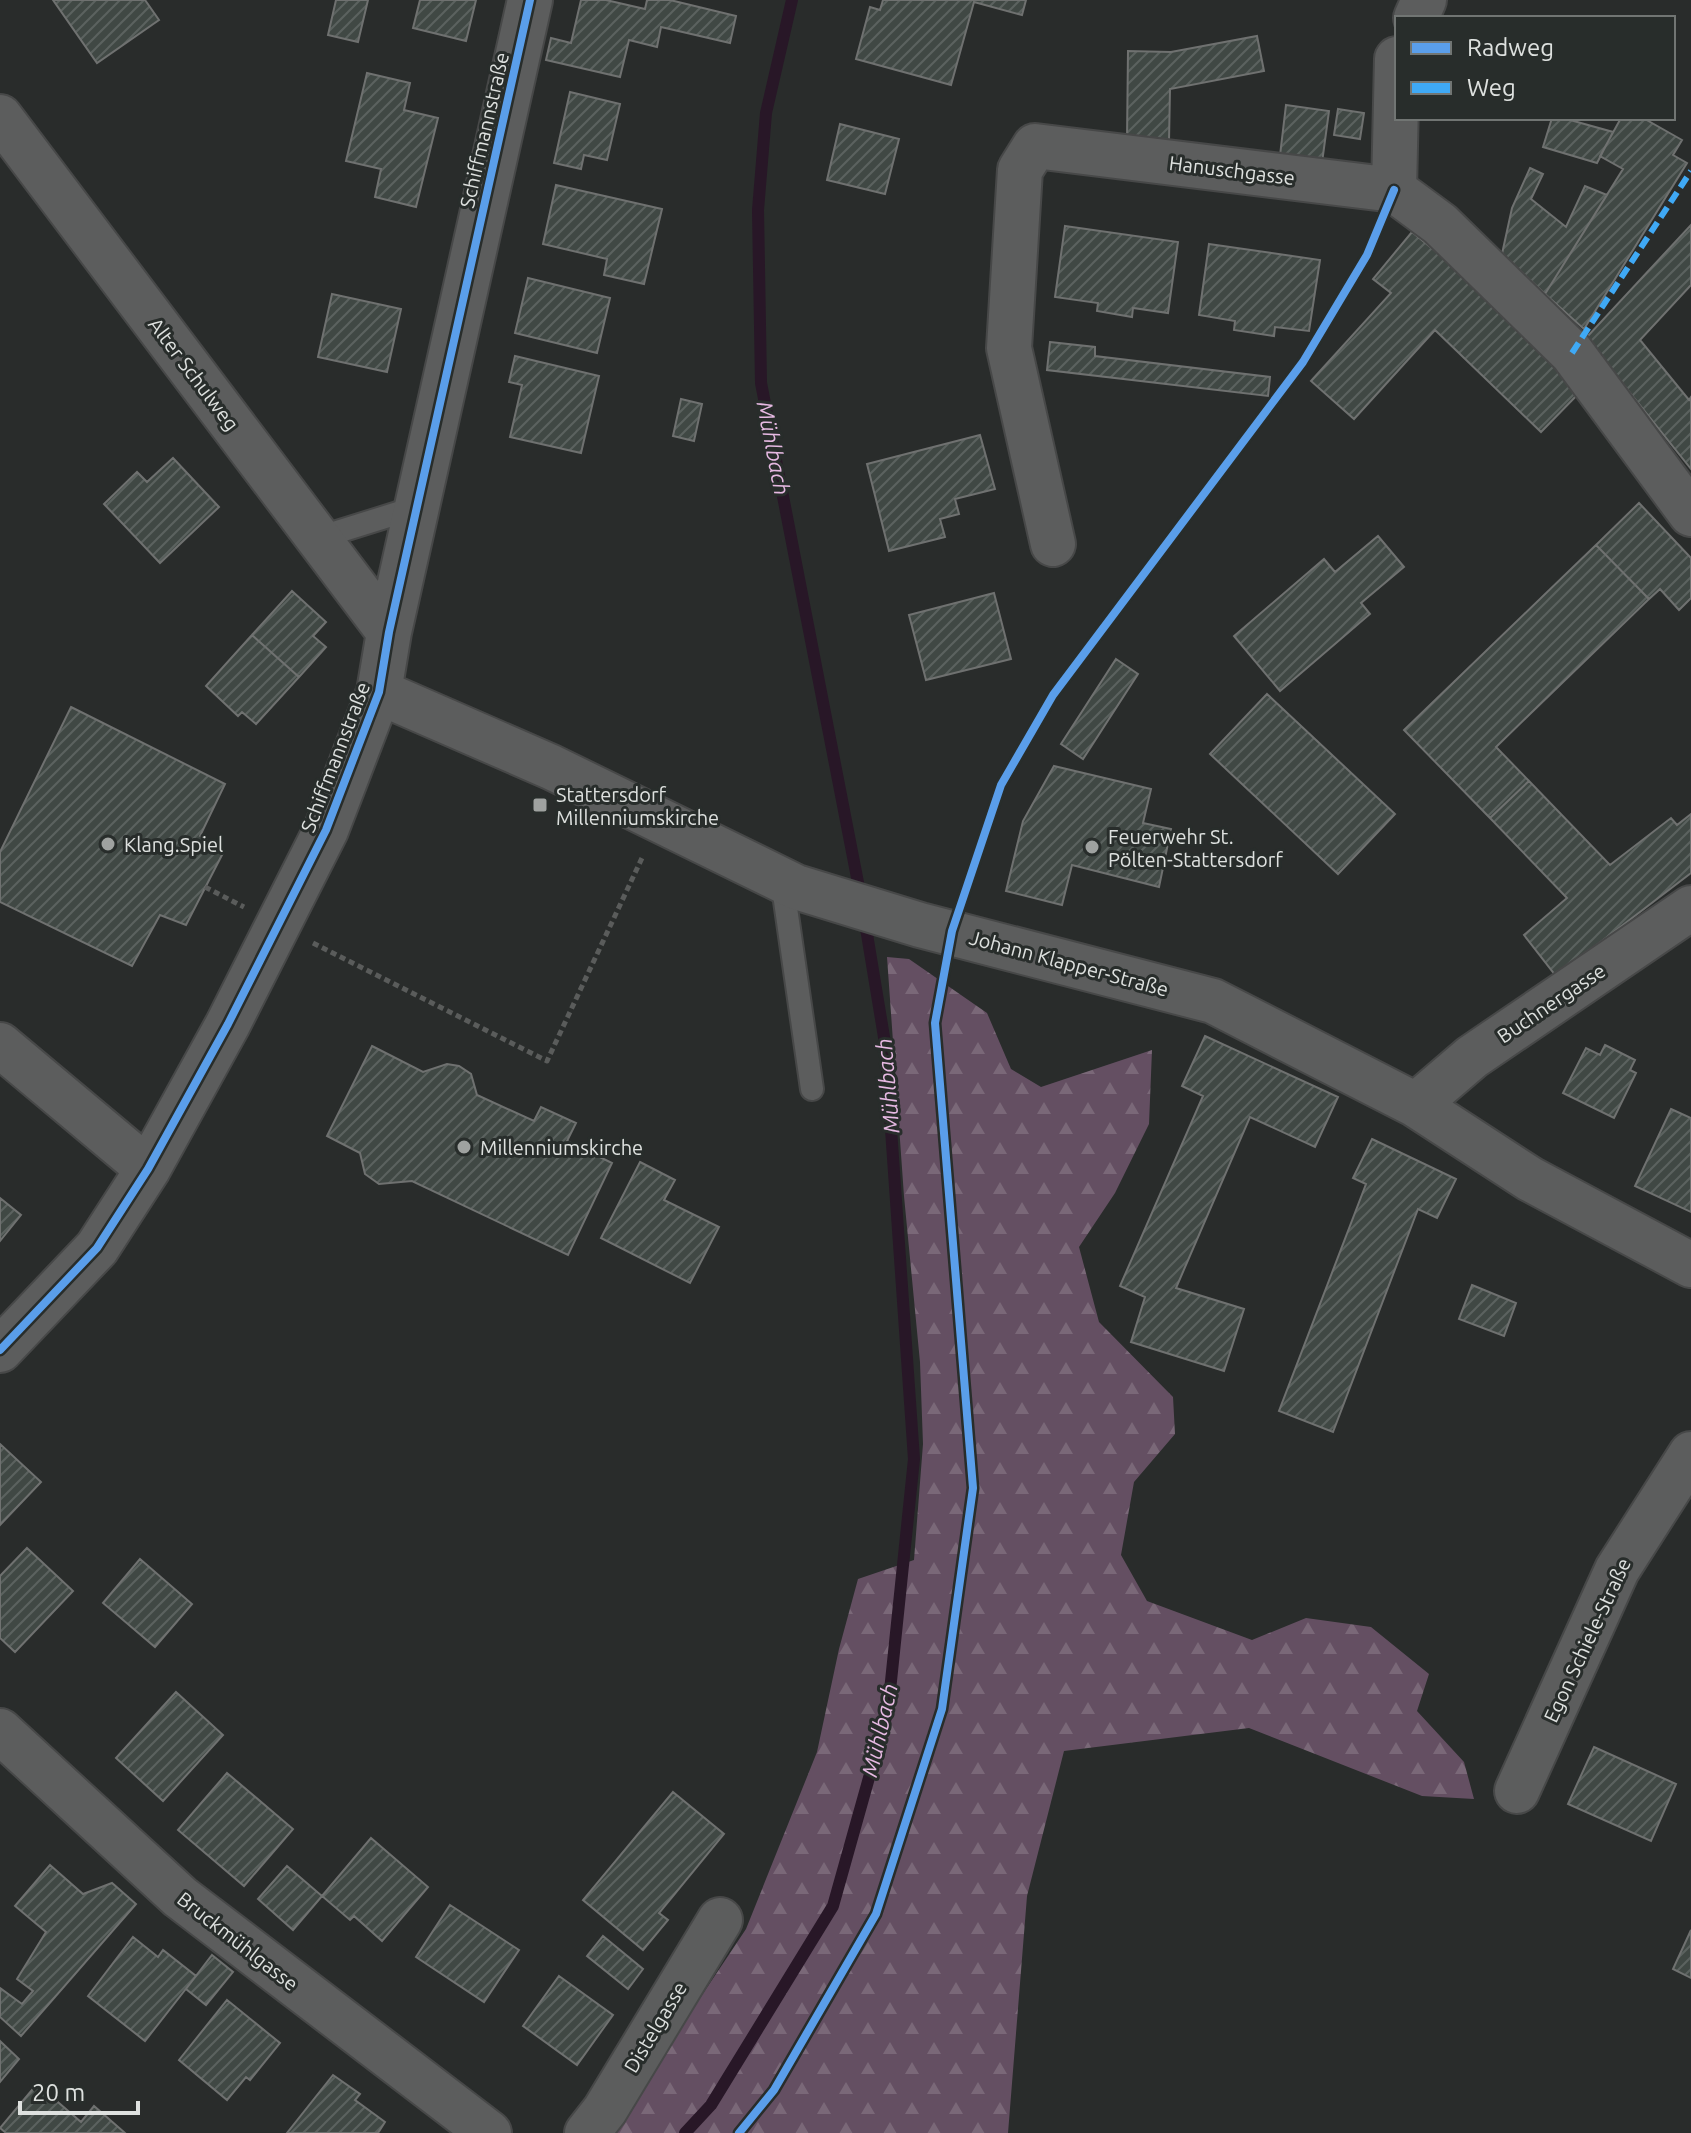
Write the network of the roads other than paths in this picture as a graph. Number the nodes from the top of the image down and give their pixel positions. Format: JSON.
{"nodes":[{"id":1,"x":530,"y":0,"type":"edge"},
{"id":2,"x":0,"y":117,"type":"edge"},
{"id":3,"x":1396,"y":120,"type":"edge"},
{"id":4,"x":1394,"y":190,"type":"junction"},
{"id":5,"x":417,"y":507,"type":"junction"},
{"id":6,"x":1691,"y":514,"type":"edge"},
{"id":7,"x":318,"y":538,"type":"junction"},
{"id":8,"x":1053,"y":544,"type":"dead end"},
{"id":9,"x":389,"y":632,"type":"junction"},
{"id":10,"x":379,"y":692,"type":"junction"},
{"id":11,"x":789,"y":884,"type":"junction"},
{"id":12,"x":1691,"y":908,"type":"edge"},
{"id":13,"x":0,"y":1045,"type":"edge"},
{"id":14,"x":812,"y":1089,"type":"dead end"},
{"id":15,"x":1416,"y":1105,"type":"junction"},
{"id":16,"x":148,"y":1169,"type":"junction"},
{"id":17,"x":1691,"y":1265,"type":"edge"},
{"id":18,"x":0,"y":1350,"type":"edge"},
{"id":19,"x":1691,"y":1454,"type":"edge"},
{"id":20,"x":0,"y":1731,"type":"edge"},
{"id":21,"x":1517,"y":1791,"type":"dead end"},
{"id":22,"x":720,"y":1920,"type":"dead end"},
{"id":23,"x":489,"y":2133,"type":"edge"},
{"id":24,"x":587,"y":2133,"type":"edge"}],
"edges":[{"from":1,"to":5,"type":"street","name":"Schiffmannstraße"},
{"from":2,"to":7,"type":"street","name":"Alter Schulweg"},
{"from":3,"to":4,"type":"street"},
{"from":4,"to":6,"type":"street","name":"Hanuschgasse"},
{"from":4,"to":8,"type":"street","name":"Hanuschgasse"},
{"from":5,"to":7,"type":"lane"},
{"from":5,"to":9,"type":"street","name":"Schiffmannstraße"},
{"from":7,"to":9,"type":"street","name":"Alter Schulweg"},
{"from":9,"to":10,"type":"street","name":"Schiffmannstraße"},
{"from":10,"to":11,"type":"street","name":"Johann Klapper-Straße"},
{"from":10,"to":16,"type":"street","name":"Schiffmannstraße"},
{"from":11,"to":14,"type":"lane"},
{"from":11,"to":15,"type":"street","name":"Johann Klapper-Straße"},
{"from":12,"to":15,"type":"street","name":"Buchnergasse"},
{"from":13,"to":16,"type":"street"},
{"from":15,"to":17,"type":"street","name":"Johann Klapper-Straße"},
{"from":16,"to":18,"type":"street","name":"Schiffmannstraße"},
{"from":19,"to":21,"type":"street","name":"Egon Schiele-Straße"},
{"from":20,"to":23,"type":"street","name":"Bruckmühlgasse"},
{"from":22,"to":24,"type":"street","name":"Distelgasse"}]}
